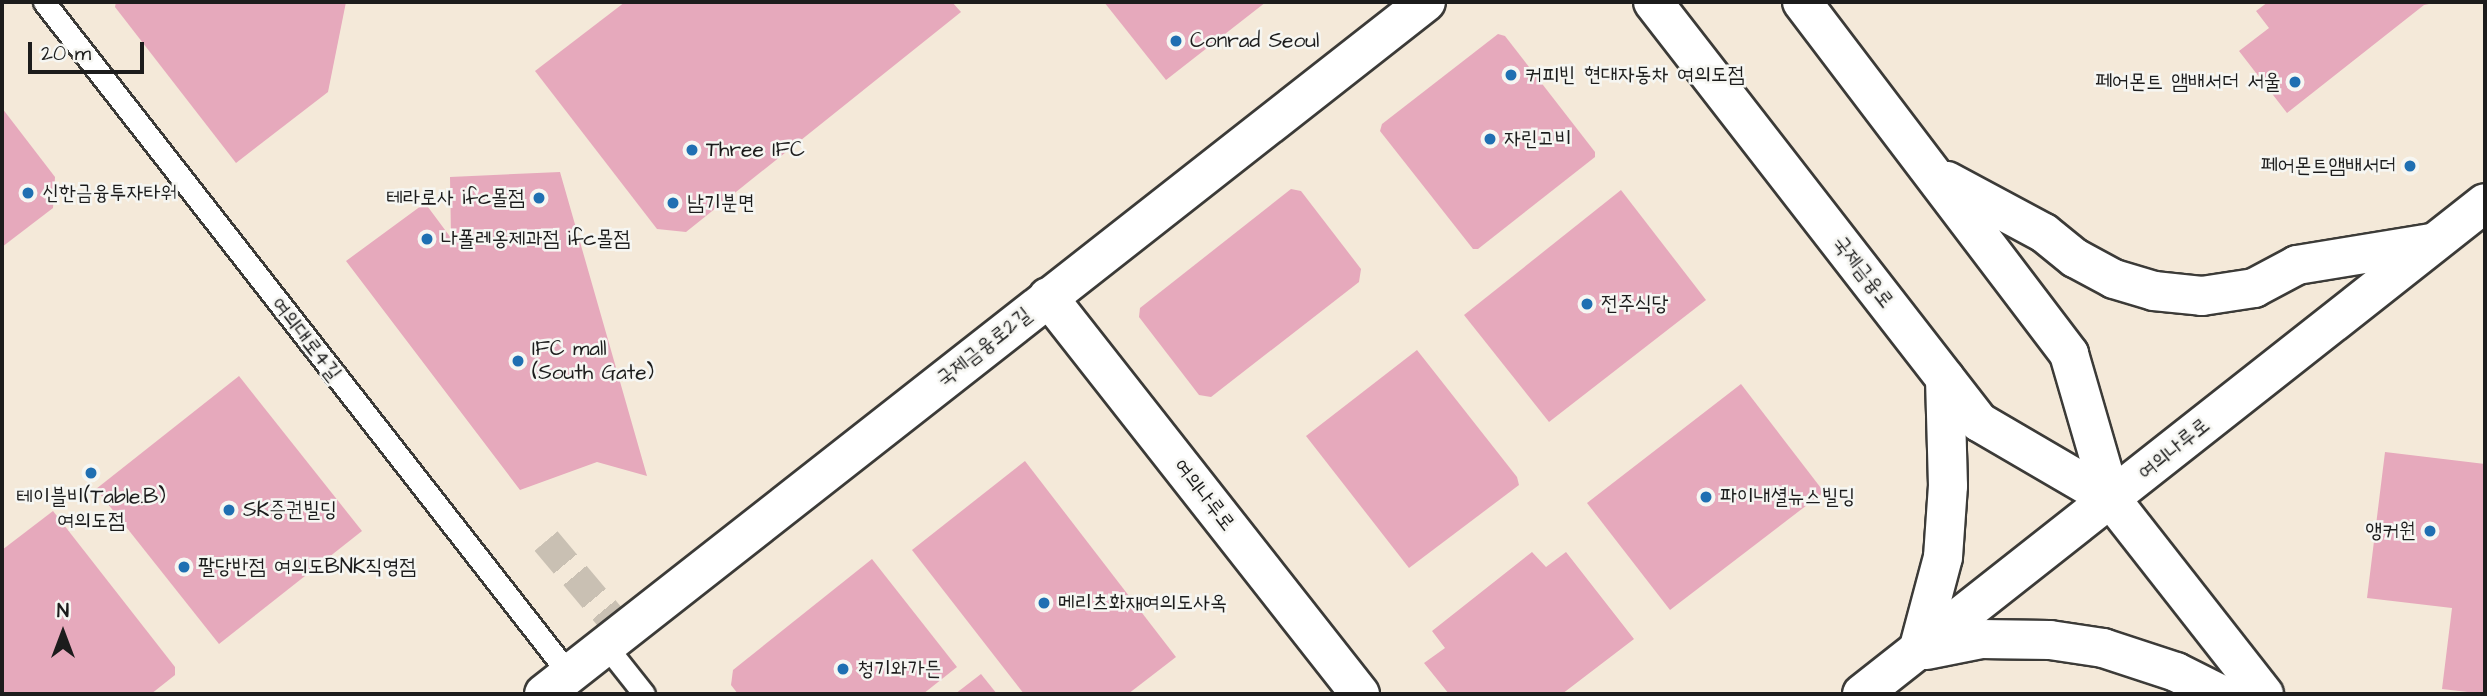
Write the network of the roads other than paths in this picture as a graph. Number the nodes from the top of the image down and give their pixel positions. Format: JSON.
{"nodes":[{"id":1,"x":44,"y":2,"type":"edge"},
{"id":2,"x":1426,"y":2,"type":"edge"},
{"id":3,"x":1653,"y":2,"type":"edge"},
{"id":4,"x":1802,"y":2,"type":"edge"},
{"id":5,"x":1937,"y":176,"type":"junction"},
{"id":6,"x":2485,"y":203,"type":"edge"},
{"id":7,"x":2433,"y":243,"type":"junction"},
{"id":8,"x":1048,"y":297,"type":"junction"},
{"id":9,"x":1945,"y":378,"type":"junction"},
{"id":10,"x":2111,"y":499,"type":"junction"},
{"id":11,"x":606,"y":646,"type":"junction"},
{"id":12,"x":1918,"y":651,"type":"junction"},
{"id":13,"x":557,"y":684,"type":"edge"},
{"id":14,"x":644,"y":694,"type":"edge"},
{"id":15,"x":1360,"y":694,"type":"edge"},
{"id":16,"x":1862,"y":694,"type":"edge"},
{"id":17,"x":2220,"y":694,"type":"edge"},
{"id":18,"x":2264,"y":694,"type":"edge"}],
"edges":[{"from":1,"to":13,"type":"lane","name":"여의대로4길"},
{"from":2,"to":8,"type":"street","name":"국제금융로2길"},
{"from":3,"to":9,"type":"street","name":"국제금융로"},
{"from":4,"to":5,"type":"street","name":"국제금융로"},
{"from":5,"to":7,"type":"street"},
{"from":5,"to":10,"type":"street","name":"국제금융로"},
{"from":6,"to":7,"type":"street","name":"여의나루로"},
{"from":7,"to":10,"type":"street","name":"여의나루로"},
{"from":8,"to":11,"type":"street","name":"국제금융로2길"},
{"from":8,"to":15,"type":"street","name":"여의나루로"},
{"from":9,"to":10,"type":"street","name":"국제금융로"},
{"from":9,"to":12,"type":"street"},
{"from":10,"to":12,"type":"street","name":"여의나루로"},
{"from":10,"to":18,"type":"street","name":"국제금융로"},
{"from":11,"to":13,"type":"street","name":"국제금융로2길"},
{"from":11,"to":14,"type":"lane"},
{"from":12,"to":16,"type":"street","name":"여의나루로"},
{"from":12,"to":17,"type":"street"}]}
